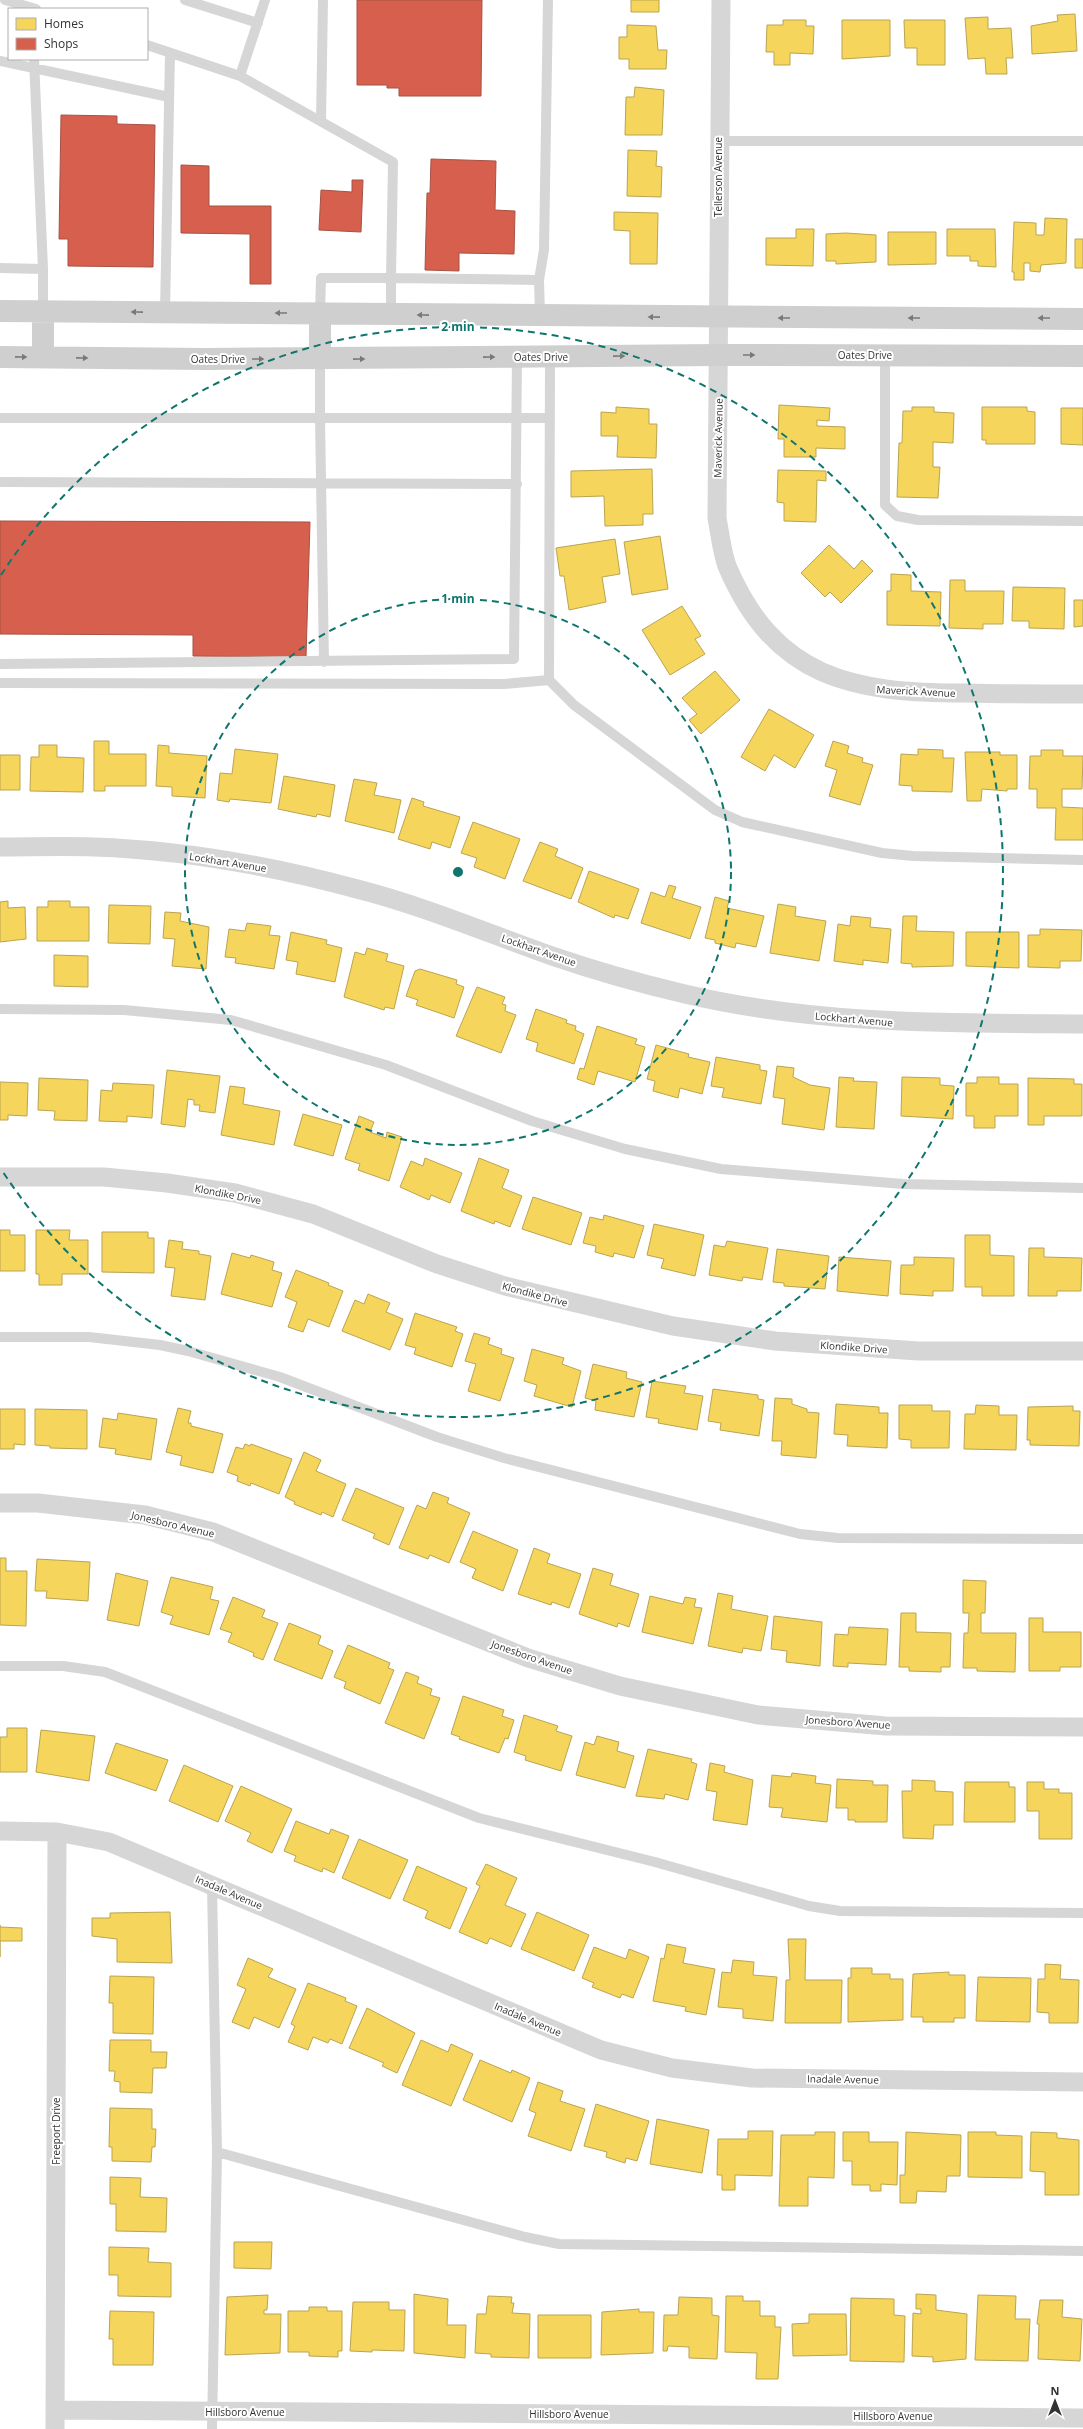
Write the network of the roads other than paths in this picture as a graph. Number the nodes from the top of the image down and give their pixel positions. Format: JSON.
{"nodes":[{"id":1,"x":5,"y":0,"type":"edge"},
{"id":2,"x":185,"y":0,"type":"edge"},
{"id":3,"x":266,"y":0,"type":"edge"},
{"id":4,"x":323,"y":0,"type":"edge"},
{"id":5,"x":548,"y":0,"type":"edge"},
{"id":6,"x":721,"y":0,"type":"edge"},
{"id":7,"x":32,"y":8,"type":"edge"},
{"id":8,"x":258,"y":23,"type":"junction"},
{"id":9,"x":148,"y":45,"type":"edge"},
{"id":10,"x":170,"y":53,"type":"junction"},
{"id":11,"x":0,"y":62,"type":"edge"},
{"id":12,"x":34,"y":64,"type":"edge"},
{"id":13,"x":240,"y":76,"type":"junction"},
{"id":14,"x":169,"y":97,"type":"junction"},
{"id":15,"x":321,"y":121,"type":"junction"},
{"id":16,"x":718,"y":140,"type":"junction"},
{"id":17,"x":1083,"y":141,"type":"edge"},
{"id":18,"x":0,"y":268,"type":"edge"},
{"id":19,"x":43,"y":269,"type":"junction"},
{"id":20,"x":391,"y":278,"type":"junction"},
{"id":21,"x":539,"y":280,"type":"junction"},
{"id":22,"x":0,"y":311,"type":"edge"},
{"id":23,"x":43,"y":311,"type":"junction"},
{"id":24,"x":165,"y":312,"type":"junction"},
{"id":25,"x":320,"y":313,"type":"junction"},
{"id":26,"x":391,"y":314,"type":"junction"},
{"id":27,"x":540,"y":316,"type":"junction"},
{"id":28,"x":719,"y":317,"type":"junction"},
{"id":29,"x":1083,"y":319,"type":"edge"},
{"id":30,"x":719,"y":355,"type":"junction"},
{"id":31,"x":885,"y":355,"type":"junction"},
{"id":32,"x":0,"y":356,"type":"edge"},
{"id":33,"x":1083,"y":356,"type":"edge"},
{"id":34,"x":517,"y":357,"type":"junction"},
{"id":35,"x":550,"y":357,"type":"junction"},
{"id":36,"x":43,"y":358,"type":"junction"},
{"id":37,"x":320,"y":359,"type":"junction"},
{"id":38,"x":0,"y":418,"type":"edge"},
{"id":39,"x":320,"y":418,"type":"junction"},
{"id":40,"x":550,"y":418,"type":"junction"},
{"id":41,"x":517,"y":419,"type":"junction"},
{"id":42,"x":0,"y":482,"type":"edge"},
{"id":43,"x":321,"y":484,"type":"junction"},
{"id":44,"x":517,"y":484,"type":"junction"},
{"id":45,"x":1083,"y":521,"type":"edge"},
{"id":46,"x":324,"y":662,"type":"junction"},
{"id":47,"x":0,"y":664,"type":"edge"},
{"id":48,"x":549,"y":680,"type":"junction"},
{"id":49,"x":0,"y":683,"type":"edge"},
{"id":50,"x":1083,"y":694,"type":"edge"},
{"id":51,"x":0,"y":847,"type":"edge"},
{"id":52,"x":1083,"y":860,"type":"edge"},
{"id":53,"x":0,"y":1009,"type":"edge"},
{"id":54,"x":1083,"y":1024,"type":"edge"},
{"id":55,"x":0,"y":1177,"type":"edge"},
{"id":56,"x":1083,"y":1188,"type":"edge"},
{"id":57,"x":0,"y":1337,"type":"edge"},
{"id":58,"x":1083,"y":1351,"type":"edge"},
{"id":59,"x":0,"y":1503,"type":"edge"},
{"id":60,"x":1083,"y":1539,"type":"edge"},
{"id":61,"x":0,"y":1666,"type":"edge"},
{"id":62,"x":1083,"y":1727,"type":"edge"},
{"id":63,"x":0,"y":1831,"type":"edge"},
{"id":64,"x":58,"y":1832,"type":"junction"},
{"id":65,"x":212,"y":1885,"type":"junction"},
{"id":66,"x":1083,"y":1913,"type":"edge"},
{"id":67,"x":1083,"y":2082,"type":"edge"},
{"id":68,"x":217,"y":2152,"type":"junction"},
{"id":69,"x":1083,"y":2250,"type":"edge"},
{"id":70,"x":1083,"y":2418,"type":"edge"},
{"id":71,"x":55,"y":2420,"type":"edge"},
{"id":72,"x":212,"y":2420,"type":"edge"}],
"edges":[{"from":1,"to":7,"type":"lane"},
{"from":2,"to":8,"type":"lane"},
{"from":3,"to":8,"type":"lane"},
{"from":4,"to":15,"type":"lane"},
{"from":5,"to":21,"type":"lane"},
{"from":6,"to":16,"type":"street","name":"Tellerson Avenue"},
{"from":8,"to":13,"type":"lane"},
{"from":9,"to":10,"type":"lane"},
{"from":10,"to":13,"type":"lane"},
{"from":10,"to":14,"type":"lane"},
{"from":11,"to":12,"type":"lane"},
{"from":12,"to":14,"type":"lane"},
{"from":12,"to":19,"type":"lane"},
{"from":13,"to":15,"type":"lane"},
{"from":14,"to":24,"type":"lane"},
{"from":15,"to":20,"type":"lane"},
{"from":16,"to":17,"type":"lane"},
{"from":16,"to":28,"type":"street","name":"Tellerson Avenue"},
{"from":18,"to":19,"type":"lane"},
{"from":19,"to":23,"type":"lane"},
{"from":20,"to":21,"type":"lane"},
{"from":20,"to":25,"type":"lane"},
{"from":20,"to":26,"type":"lane"},
{"from":21,"to":27,"type":"lane"},
{"from":22,"to":23,"type":"main road"},
{"from":24,"to":23,"type":"main road","one_way":true},
{"from":23,"to":36,"type":"main road"},
{"from":25,"to":24,"type":"main road","one_way":true},
{"from":25,"to":26,"type":"main road"},
{"from":25,"to":37,"type":"main road"},
{"from":27,"to":26,"type":"main road","one_way":true},
{"from":28,"to":27,"type":"main road","one_way":true},
{"from":29,"to":28,"type":"main road","one_way":true},
{"from":28,"to":30,"type":"street","name":"Tellerson Avenue"},
{"from":30,"to":31,"type":"main road","name":"Oates Drive","one_way":true},
{"from":35,"to":30,"type":"main road","name":"Oates Drive","one_way":true},
{"from":30,"to":50,"type":"street","name":"Maverick Avenue"},
{"from":31,"to":33,"type":"main road","name":"Oates Drive"},
{"from":31,"to":45,"type":"lane"},
{"from":32,"to":36,"type":"main road","name":"Oates Drive","one_way":true},
{"from":34,"to":35,"type":"main road","name":"Oates Drive"},
{"from":37,"to":34,"type":"main road","name":"Oates Drive","one_way":true},
{"from":34,"to":41,"type":"lane"},
{"from":35,"to":40,"type":"lane"},
{"from":36,"to":37,"type":"main road","name":"Oates Drive","one_way":true},
{"from":37,"to":39,"type":"lane"},
{"from":38,"to":39,"type":"lane"},
{"from":39,"to":41,"type":"lane"},
{"from":39,"to":43,"type":"lane"},
{"from":40,"to":41,"type":"lane"},
{"from":40,"to":48,"type":"lane"},
{"from":41,"to":44,"type":"lane"},
{"from":42,"to":43,"type":"lane"},
{"from":43,"to":44,"type":"lane"},
{"from":43,"to":46,"type":"lane"},
{"from":44,"to":46,"type":"lane"},
{"from":46,"to":47,"type":"lane"},
{"from":48,"to":49,"type":"lane"},
{"from":48,"to":52,"type":"lane"},
{"from":51,"to":54,"type":"street","name":"Lockhart Avenue"},
{"from":53,"to":56,"type":"lane"},
{"from":55,"to":58,"type":"street","name":"Klondike Drive"},
{"from":57,"to":60,"type":"lane"},
{"from":59,"to":62,"type":"street","name":"Jonesboro Avenue"},
{"from":61,"to":66,"type":"lane"},
{"from":63,"to":64,"type":"street","name":"Inadale Avenue"},
{"from":64,"to":65,"type":"street","name":"Inadale Avenue"},
{"from":64,"to":71,"type":"street","name":"Freeport Drive"},
{"from":65,"to":67,"type":"street","name":"Inadale Avenue"},
{"from":65,"to":68,"type":"lane"},
{"from":68,"to":69,"type":"lane"},
{"from":68,"to":72,"type":"lane"},
{"from":70,"to":72,"type":"street","name":"Hillsboro Avenue"},
{"from":71,"to":72,"type":"street","name":"Hillsboro Avenue"}]}
